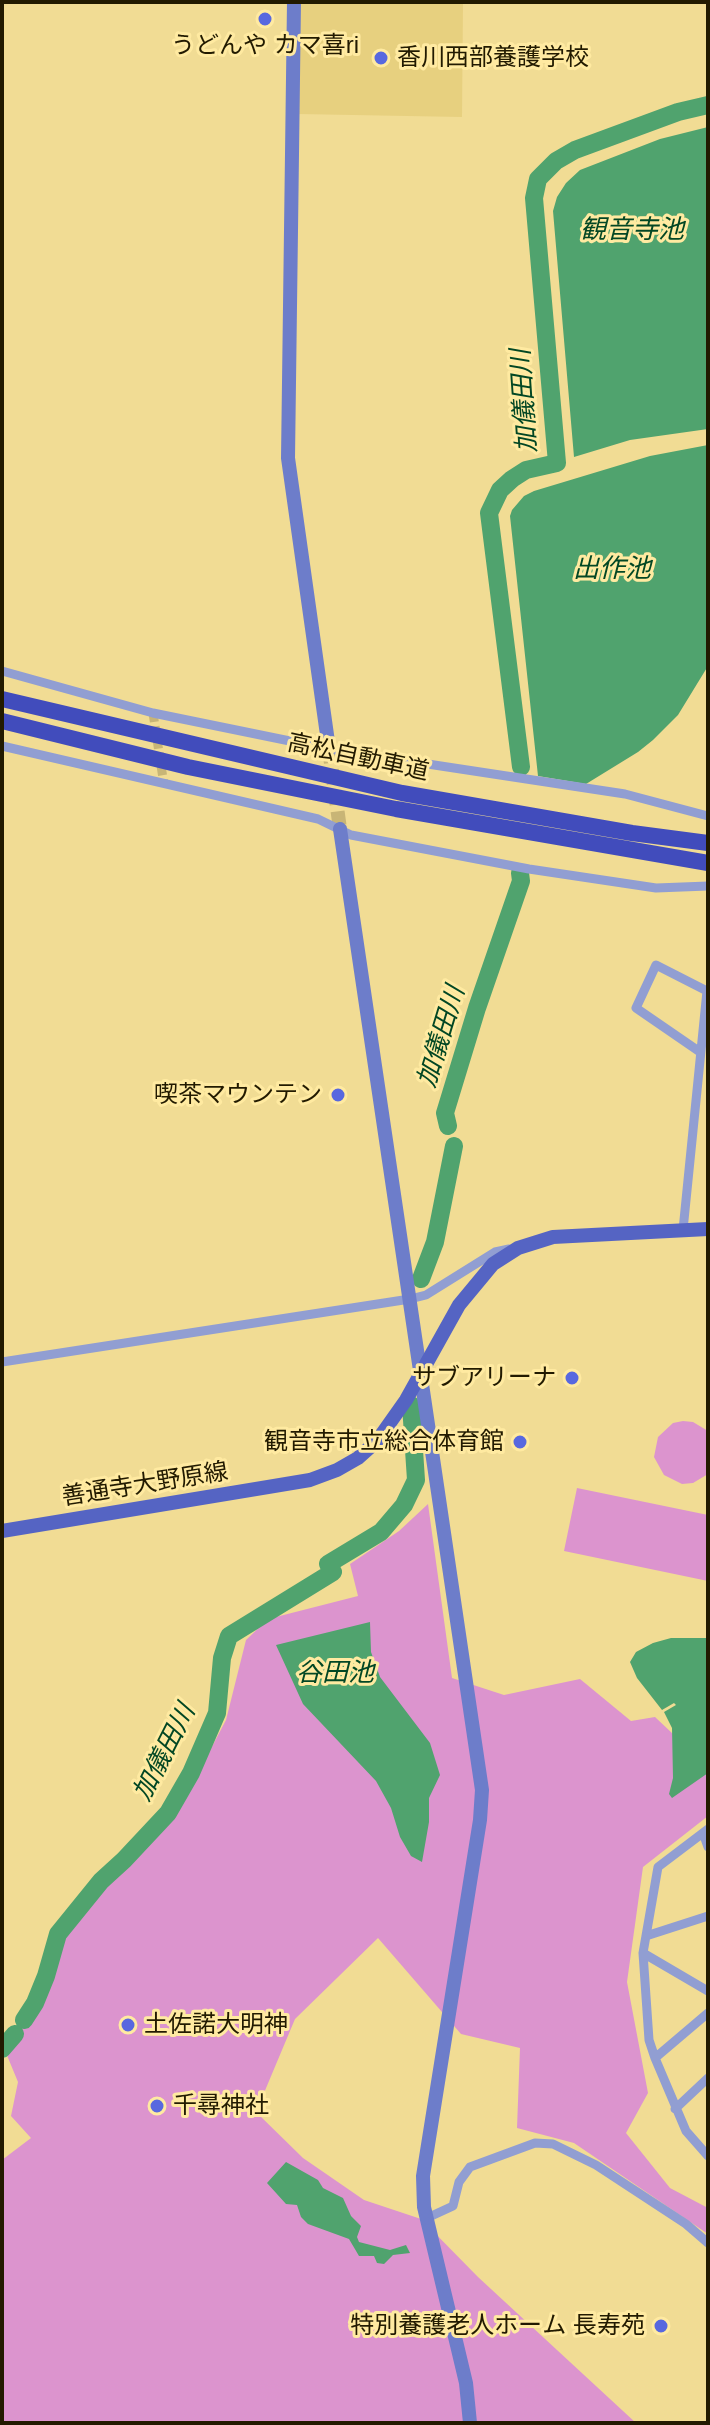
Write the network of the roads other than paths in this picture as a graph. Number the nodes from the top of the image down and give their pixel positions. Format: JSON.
{"nodes":[{"id":1,"x":294,"y":2,"type":"edge"},
{"id":2,"x":2,"y":671,"type":"edge"},
{"id":3,"x":2,"y":699,"type":"edge"},
{"id":4,"x":2,"y":721,"type":"edge"},
{"id":5,"x":2,"y":746,"type":"edge"},
{"id":6,"x":329,"y":749,"type":"junction"},
{"id":7,"x":708,"y":816,"type":"edge"},
{"id":8,"x":340,"y":829,"type":"junction"},
{"id":9,"x":708,"y":843,"type":"edge"},
{"id":10,"x":708,"y":863,"type":"edge"},
{"id":11,"x":708,"y":886,"type":"edge"},
{"id":12,"x":700,"y":1052,"type":"junction"},
{"id":13,"x":708,"y":1229,"type":"edge"},
{"id":14,"x":683,"y":1230,"type":"junction"},
{"id":15,"x":518,"y":1248,"type":"junction"},
{"id":16,"x":410,"y":1299,"type":"junction"},
{"id":17,"x":2,"y":1362,"type":"edge"},
{"id":18,"x":422,"y":1372,"type":"junction"},
{"id":19,"x":2,"y":1531,"type":"edge"},
{"id":20,"x":706,"y":1831,"type":"edge"},
{"id":21,"x":708,"y":1847,"type":"edge"},
{"id":22,"x":708,"y":1916,"type":"edge"},
{"id":23,"x":646,"y":1936,"type":"junction"},
{"id":24,"x":643,"y":1953,"type":"junction"},
{"id":25,"x":708,"y":1991,"type":"edge"},
{"id":26,"x":708,"y":2013,"type":"edge"},
{"id":27,"x":655,"y":2058,"type":"junction"},
{"id":28,"x":708,"y":2078,"type":"edge"},
{"id":29,"x":675,"y":2109,"type":"junction"},
{"id":30,"x":706,"y":2150,"type":"edge"},
{"id":31,"x":427,"y":2218,"type":"junction"},
{"id":32,"x":708,"y":2243,"type":"edge"},
{"id":33,"x":470,"y":2423,"type":"edge"}],
"edges":[{"from":1,"to":6,"type":"street"},
{"from":2,"to":6,"type":"street"},
{"from":3,"to":9,"type":"highway","name":"高松自動車道"},
{"from":4,"to":10,"type":"highway","name":"高松自動車道"},
{"from":5,"to":8,"type":"street"},
{"from":6,"to":7,"type":"street"},
{"from":8,"to":11,"type":"street"},
{"from":8,"to":16,"type":"street"},
{"from":12,"to":12,"type":"street"},
{"from":12,"to":14,"type":"street"},
{"from":13,"to":14,"type":"main road","name":"善通寺大野原線"},
{"from":14,"to":15,"type":"main road","name":"善通寺大野原線"},
{"from":15,"to":16,"type":"street"},
{"from":15,"to":18,"type":"main road","name":"善通寺大野原線"},
{"from":16,"to":17,"type":"street"},
{"from":16,"to":18,"type":"street"},
{"from":18,"to":19,"type":"main road","name":"善通寺大野原線"},
{"from":18,"to":31,"type":"street"},
{"from":20,"to":21,"type":"street"},
{"from":20,"to":23,"type":"street"},
{"from":22,"to":23,"type":"street"},
{"from":23,"to":24,"type":"street"},
{"from":24,"to":25,"type":"street"},
{"from":24,"to":27,"type":"street"},
{"from":26,"to":27,"type":"street"},
{"from":27,"to":29,"type":"street"},
{"from":28,"to":29,"type":"street"},
{"from":29,"to":30,"type":"street"},
{"from":31,"to":32,"type":"street"},
{"from":31,"to":33,"type":"street"}]}
